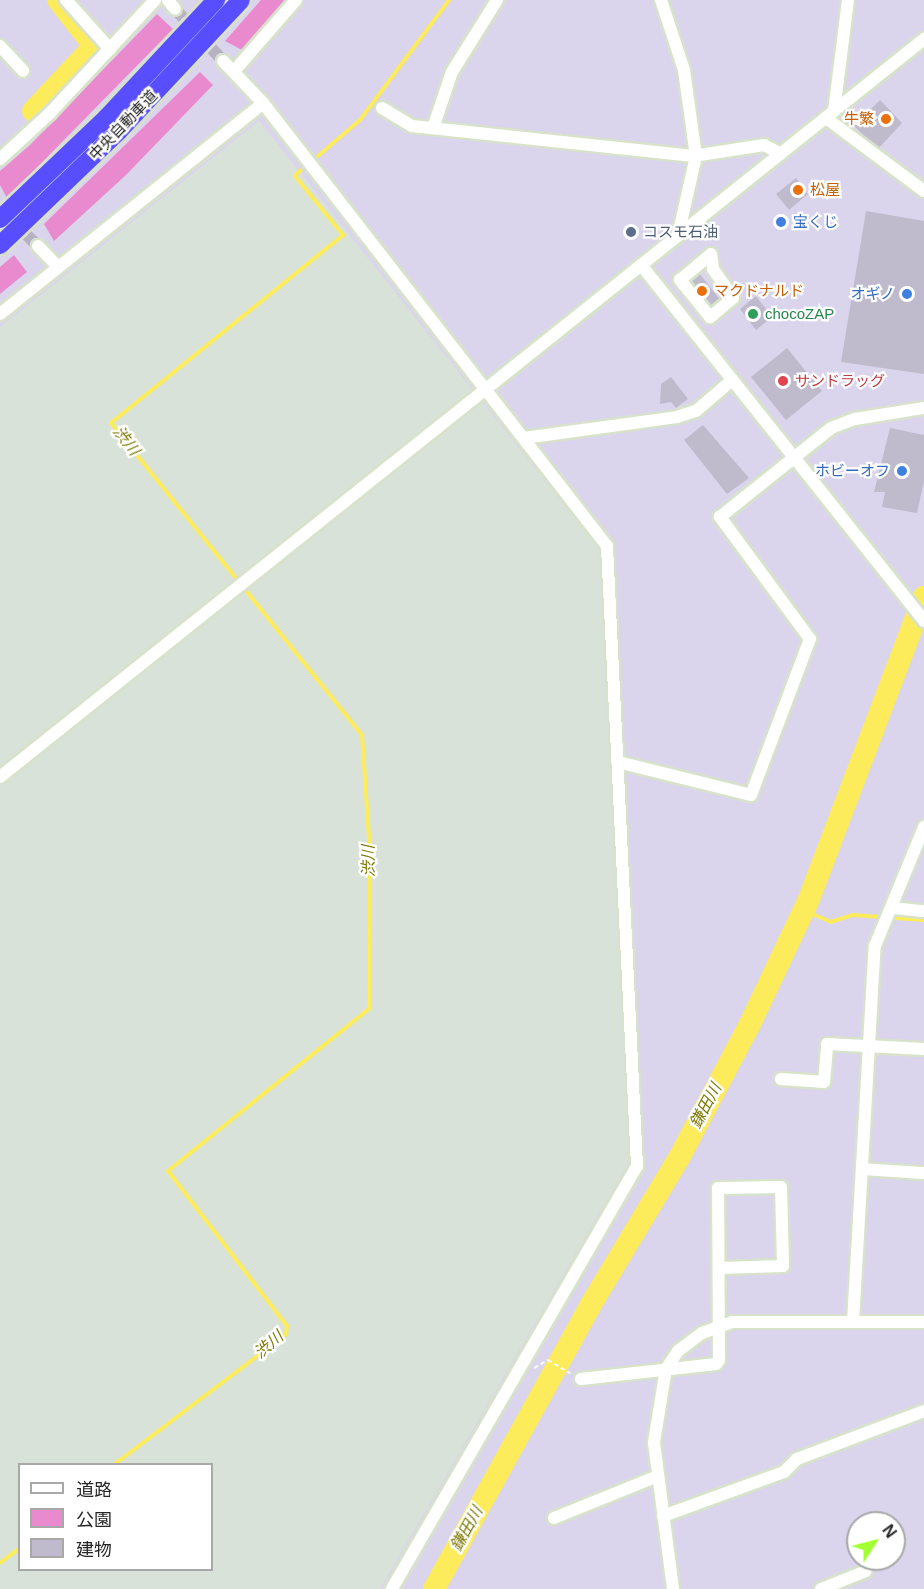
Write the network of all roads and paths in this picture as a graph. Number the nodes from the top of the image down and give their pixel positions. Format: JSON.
{"nodes":[{"id":1,"x":66,"y":0,"type":"edge"},
{"id":2,"x":155,"y":0,"type":"edge"},
{"id":3,"x":216,"y":0,"type":"edge"},
{"id":4,"x":241,"y":0,"type":"edge"},
{"id":5,"x":296,"y":0,"type":"edge"},
{"id":6,"x":497,"y":0,"type":"edge"},
{"id":7,"x":661,"y":0,"type":"edge"},
{"id":8,"x":848,"y":0,"type":"edge"},
{"id":9,"x":924,"y":39,"type":"edge"},
{"id":10,"x":0,"y":46,"type":"edge"},
{"id":11,"x":110,"y":49,"type":"junction"},
{"id":12,"x":223,"y":61,"type":"tunnel mouth"},
{"id":13,"x":235,"y":70,"type":"junction"},
{"id":14,"x":23,"y":71,"type":"dead end"},
{"id":15,"x":263,"y":104,"type":"junction"},
{"id":16,"x":382,"y":108,"type":"dead end"},
{"id":17,"x":830,"y":114,"type":"junction"},
{"id":18,"x":433,"y":128,"type":"junction"},
{"id":19,"x":781,"y":154,"type":"junction"},
{"id":20,"x":696,"y":156,"type":"junction"},
{"id":21,"x":0,"y":159,"type":"edge"},
{"id":22,"x":924,"y":191,"type":"edge"},
{"id":23,"x":0,"y":219,"type":"edge"},
{"id":24,"x":678,"y":236,"type":"junction"},
{"id":25,"x":0,"y":245,"type":"edge"},
{"id":26,"x":38,"y":246,"type":"tunnel mouth"},
{"id":27,"x":711,"y":254,"type":"joint"},
{"id":28,"x":641,"y":265,"type":"junction"},
{"id":29,"x":58,"y":267,"type":"junction"},
{"id":30,"x":0,"y":314,"type":"edge"},
{"id":31,"x":732,"y":380,"type":"junction"},
{"id":32,"x":486,"y":388,"type":"junction"},
{"id":33,"x":924,"y":408,"type":"edge"},
{"id":34,"x":524,"y":438,"type":"junction"},
{"id":35,"x":794,"y":458,"type":"junction"},
{"id":36,"x":924,"y":621,"type":"edge"},
{"id":37,"x":618,"y":762,"type":"junction"},
{"id":38,"x":0,"y":777,"type":"edge"},
{"id":39,"x":924,"y":827,"type":"edge"},
{"id":40,"x":893,"y":908,"type":"junction"},
{"id":41,"x":924,"y":911,"type":"edge"},
{"id":42,"x":869,"y":1045,"type":"junction"},
{"id":43,"x":924,"y":1049,"type":"edge"},
{"id":44,"x":782,"y":1079,"type":"dead end"},
{"id":45,"x":862,"y":1169,"type":"junction"},
{"id":46,"x":924,"y":1173,"type":"edge"},
{"id":47,"x":719,"y":1268,"type":"junction"},
{"id":48,"x":853,"y":1322,"type":"junction"},
{"id":49,"x":924,"y":1322,"type":"edge"},
{"id":50,"x":719,"y":1325,"type":"junction"},
{"id":51,"x":549,"y":1360,"type":"dead end"},
{"id":52,"x":666,"y":1372,"type":"junction"},
{"id":53,"x":581,"y":1379,"type":"joint"},
{"id":54,"x":924,"y":1411,"type":"edge"},
{"id":55,"x":658,"y":1476,"type":"junction"},
{"id":56,"x":663,"y":1516,"type":"junction"},
{"id":57,"x":554,"y":1518,"type":"dead end"},
{"id":58,"x":866,"y":1571,"type":"dead end"},
{"id":59,"x":392,"y":1589,"type":"edge"},
{"id":60,"x":674,"y":1589,"type":"edge"},
{"id":61,"x":821,"y":1589,"type":"edge"}],
"edges":[{"from":1,"to":11,"type":"street"},
{"from":2,"to":11,"type":"street"},
{"from":3,"to":23,"type":"highway","name":"中央自動車道"},
{"from":4,"to":25,"type":"highway","name":"中央自動車道"},
{"from":5,"to":13,"type":"street"},
{"from":6,"to":18,"type":"street"},
{"from":7,"to":20,"type":"street"},
{"from":8,"to":17,"type":"street"},
{"from":9,"to":17,"type":"street"},
{"from":10,"to":14,"type":"street"},
{"from":11,"to":21,"type":"street"},
{"from":12,"to":13,"type":"street"},
{"from":13,"to":15,"type":"street"},
{"from":15,"to":29,"type":"street"},
{"from":15,"to":32,"type":"street"},
{"from":16,"to":18,"type":"street"},
{"from":17,"to":19,"type":"street"},
{"from":17,"to":22,"type":"street"},
{"from":18,"to":20,"type":"street"},
{"from":19,"to":20,"type":"street"},
{"from":19,"to":24,"type":"street"},
{"from":20,"to":24,"type":"street"},
{"from":24,"to":28,"type":"street"},
{"from":26,"to":29,"type":"street"},
{"from":27,"to":27,"type":"street"},
{"from":28,"to":31,"type":"street"},
{"from":28,"to":32,"type":"street"},
{"from":29,"to":30,"type":"street"},
{"from":31,"to":34,"type":"street"},
{"from":31,"to":35,"type":"street"},
{"from":32,"to":34,"type":"street"},
{"from":32,"to":38,"type":"street"},
{"from":33,"to":35,"type":"street"},
{"from":34,"to":37,"type":"street"},
{"from":35,"to":36,"type":"street"},
{"from":35,"to":37,"type":"street"},
{"from":37,"to":59,"type":"street"},
{"from":39,"to":40,"type":"street"},
{"from":40,"to":41,"type":"street"},
{"from":40,"to":42,"type":"street"},
{"from":42,"to":43,"type":"street"},
{"from":42,"to":44,"type":"street"},
{"from":42,"to":45,"type":"street"},
{"from":45,"to":46,"type":"street"},
{"from":45,"to":48,"type":"street"},
{"from":47,"to":47,"type":"street"},
{"from":47,"to":50,"type":"street"},
{"from":48,"to":49,"type":"street"},
{"from":48,"to":50,"type":"street"},
{"from":50,"to":52,"type":"street"},
{"from":50,"to":52,"type":"street"},
{"from":51,"to":53,"type":"path"},
{"from":52,"to":53,"type":"street"},
{"from":52,"to":55,"type":"street"},
{"from":54,"to":56,"type":"street"},
{"from":55,"to":56,"type":"street"},
{"from":55,"to":57,"type":"street"},
{"from":56,"to":60,"type":"street"},
{"from":58,"to":61,"type":"street"}]}
